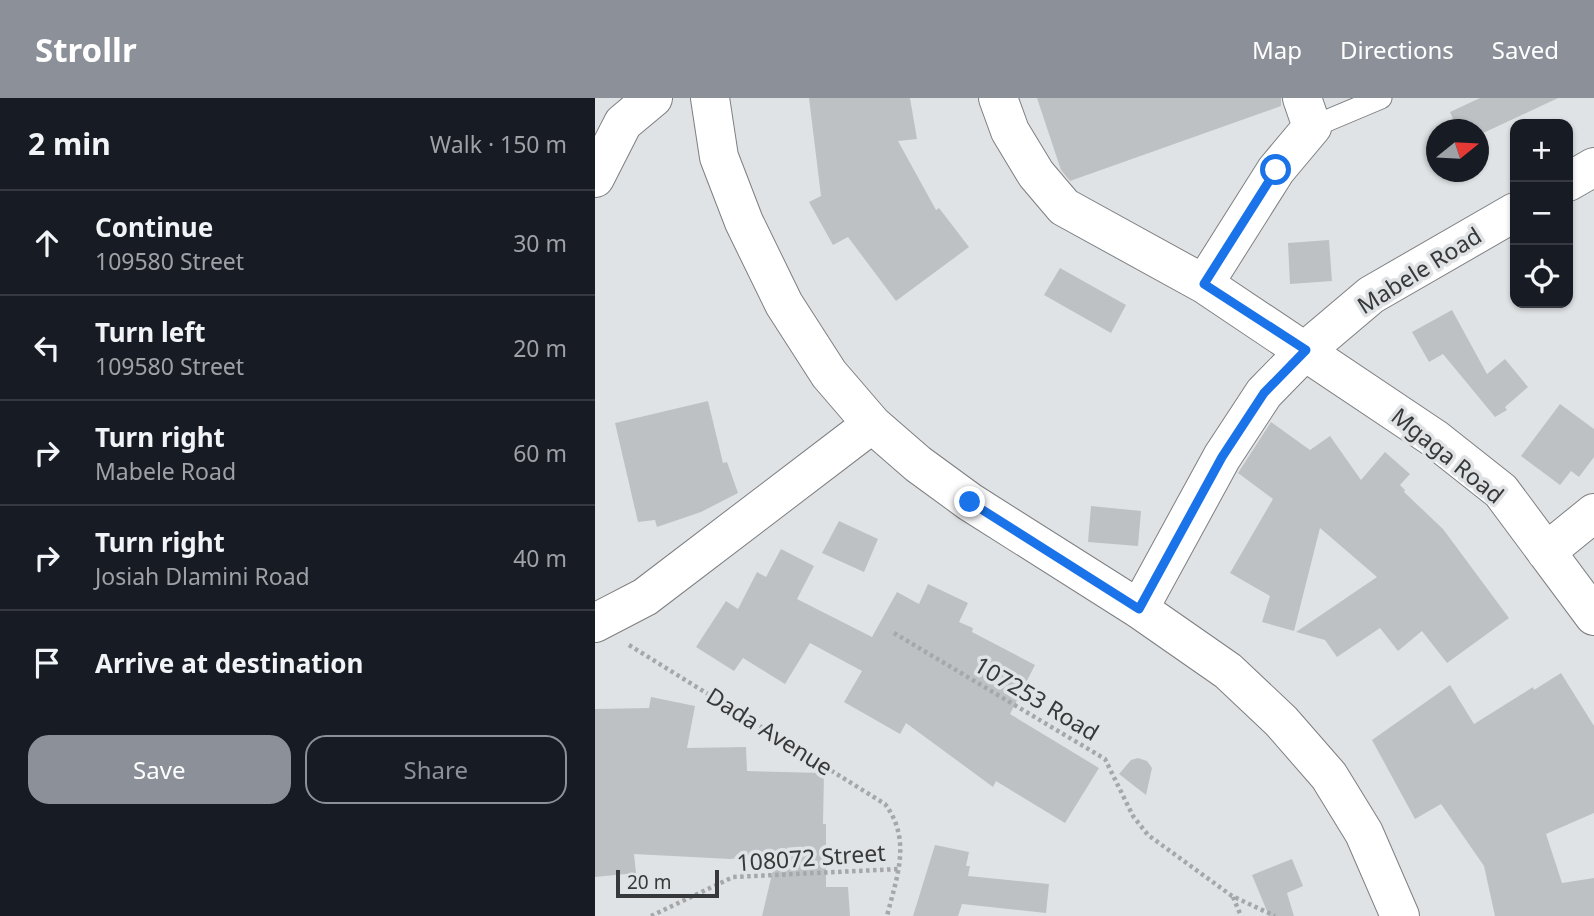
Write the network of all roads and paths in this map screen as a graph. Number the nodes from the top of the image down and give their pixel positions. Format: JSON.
{"nodes":[{"id":1,"x":653,"y":98,"type":"edge"},
{"id":2,"x":709,"y":98,"type":"edge"},
{"id":3,"x":998,"y":98,"type":"edge"},
{"id":4,"x":1381,"y":98,"type":"edge"},
{"id":5,"x":1307,"y":113,"type":"edge"},
{"id":6,"x":1594,"y":167,"type":"edge"},
{"id":7,"x":595,"y":178,"type":"edge"},
{"id":8,"x":1573,"y":179,"type":"edge"},
{"id":9,"x":1510,"y":215,"type":"edge"},
{"id":10,"x":1204,"y":284,"type":"junction"},
{"id":11,"x":1306,"y":350,"type":"junction"},
{"id":12,"x":872,"y":424,"type":"junction"},
{"id":13,"x":1594,"y":513,"type":"edge"},
{"id":14,"x":1546,"y":552,"type":"junction"},
{"id":15,"x":1139,"y":609,"type":"junction"},
{"id":16,"x":1594,"y":616,"type":"edge"},
{"id":17,"x":606,"y":631,"type":"edge"},
{"id":18,"x":894,"y":633,"type":"dead end"},
{"id":19,"x":899,"y":869,"type":"junction"},
{"id":20,"x":1232,"y":896,"type":"junction"},
{"id":21,"x":651,"y":916,"type":"edge"},
{"id":22,"x":887,"y":916,"type":"edge"},
{"id":23,"x":1241,"y":916,"type":"edge"},
{"id":24,"x":1275,"y":916,"type":"edge"},
{"id":25,"x":1400,"y":916,"type":"edge"}],
"edges":[{"from":1,"to":7,"type":"street"},
{"from":2,"to":12,"type":"street"},
{"from":3,"to":10,"type":"street","name":"Mgaga Road"},
{"from":4,"to":5,"type":"lane"},
{"from":5,"to":10,"type":"street"},
{"from":6,"to":8,"type":"street"},
{"from":9,"to":11,"type":"street","name":"Mabele Road"},
{"from":10,"to":11,"type":"street","name":"Mgaga Road"},
{"from":11,"to":14,"type":"street","name":"Mgaga Road"},
{"from":11,"to":15,"type":"street","name":"Mabele Road"},
{"from":12,"to":15,"type":"street"},
{"from":12,"to":17,"type":"street"},
{"from":13,"to":14,"type":"street"},
{"from":14,"to":16,"type":"street","name":"Mgaga Road"},
{"from":15,"to":25,"type":"street"},
{"from":17,"to":19,"type":"path","name":"Dada Avenue"},
{"from":18,"to":20,"type":"path","name":"107253 Road"},
{"from":19,"to":21,"type":"path","name":"108072 Street"},
{"from":19,"to":22,"type":"path","name":"Dada Avenue"},
{"from":20,"to":23,"type":"path"},
{"from":20,"to":24,"type":"path","name":"107253 Road"}]}
